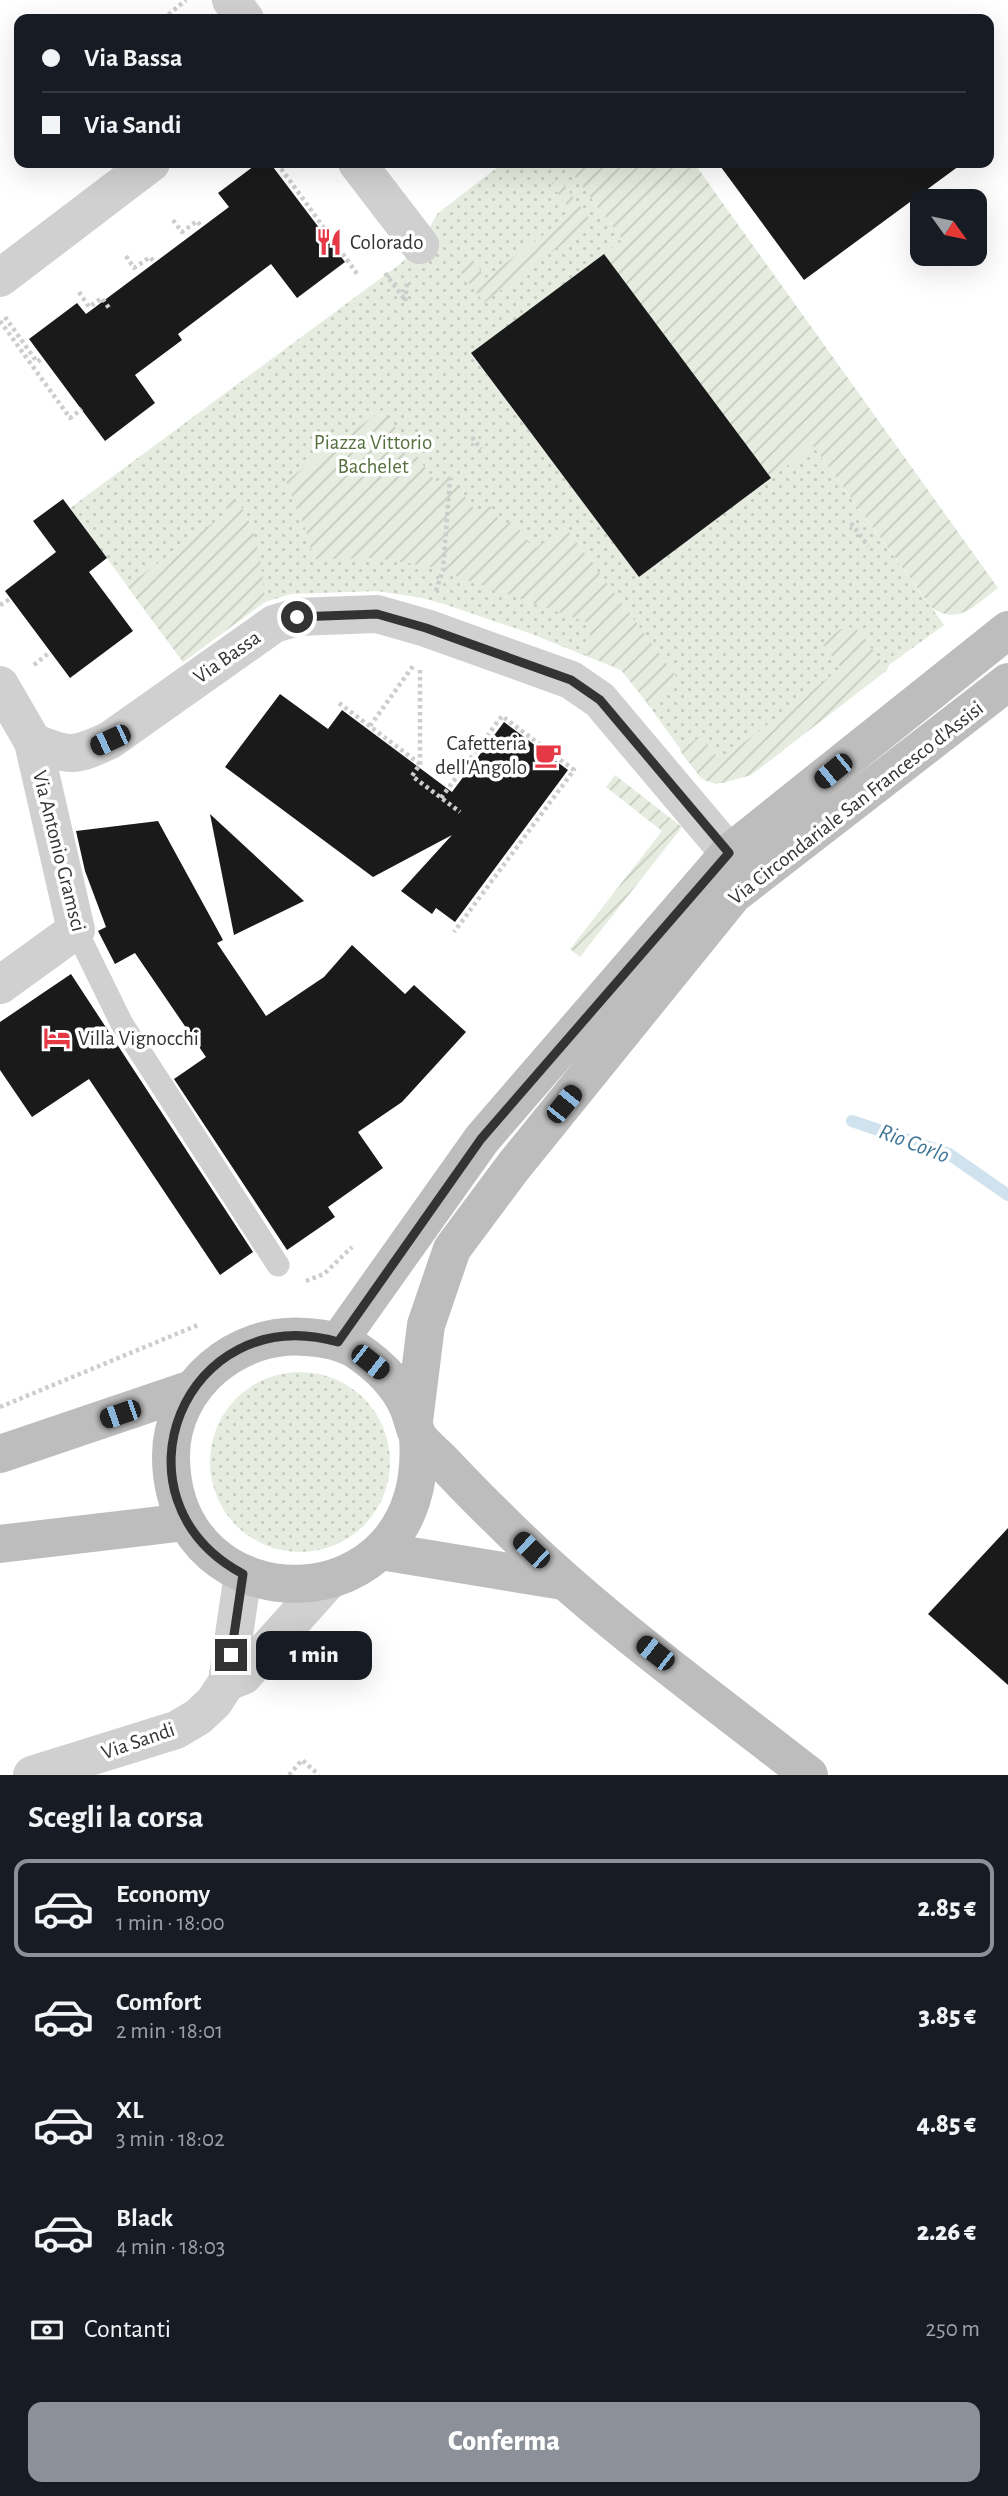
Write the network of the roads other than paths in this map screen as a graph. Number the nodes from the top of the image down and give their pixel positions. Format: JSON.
{"nodes":[{"id":1,"x":145,"y":168,"type":"edge"},
{"id":2,"x":360,"y":168,"type":"edge"},
{"id":3,"x":420,"y":245,"type":"dead end"},
{"id":4,"x":1,"y":295,"type":"edge"},
{"id":5,"x":1006,"y":632,"type":"edge"},
{"id":6,"x":1008,"y":682,"type":"edge"},
{"id":7,"x":0,"y":685,"type":"edge"},
{"id":8,"x":33,"y":742,"type":"junction"},
{"id":9,"x":729,"y":853,"type":"junction"},
{"id":10,"x":76,"y":930,"type":"junction"},
{"id":11,"x":0,"y":985,"type":"edge"},
{"id":12,"x":278,"y":1265,"type":"dead end"},
{"id":13,"x":338,"y":1342,"type":"junction"},
{"id":14,"x":192,"y":1390,"type":"junction"},
{"id":15,"x":416,"y":1429,"type":"junction"},
{"id":16,"x":0,"y":1454,"type":"edge"},
{"id":17,"x":186,"y":1522,"type":"junction"},
{"id":18,"x":0,"y":1544,"type":"edge"},
{"id":19,"x":381,"y":1551,"type":"junction"},
{"id":20,"x":243,"y":1574,"type":"junction"},
{"id":21,"x":329,"y":1580,"type":"junction"},
{"id":22,"x":563,"y":1581,"type":"junction"},
{"id":23,"x":227,"y":1682,"type":"junction"},
{"id":24,"x":32,"y":1775,"type":"edge"},
{"id":25,"x":809,"y":1775,"type":"edge"}],
"edges":[{"from":1,"to":4,"type":"street"},
{"from":2,"to":3,"type":"street"},
{"from":5,"to":9,"type":"street","name":"Via Circondariale San Francesco d'Assisi"},
{"from":6,"to":15,"type":"street","name":"Via Circondariale San Francesco d'Assisi"},
{"from":7,"to":8,"type":"street","name":"Via Antonio Gramsci"},
{"from":8,"to":9,"type":"street","name":"Via Bassa"},
{"from":8,"to":10,"type":"street","name":"Via Antonio Gramsci"},
{"from":9,"to":13,"type":"street","name":"Via Circondariale San Francesco d'Assisi"},
{"from":10,"to":11,"type":"street"},
{"from":10,"to":12,"type":"lane","name":"Via Antonio Gramsci"},
{"from":13,"to":14,"type":"street","name":"Via Circondariale San Francesco d'Assisi"},
{"from":13,"to":15,"type":"street","name":"Via Circondariale San Francesco d'Assisi"},
{"from":14,"to":16,"type":"street"},
{"from":14,"to":17,"type":"street","name":"Via Circondariale San Francesco d'Assisi"},
{"from":15,"to":19,"type":"street","name":"Via Circondariale San Francesco d'Assisi"},
{"from":15,"to":22,"type":"street"},
{"from":17,"to":18,"type":"street"},
{"from":17,"to":20,"type":"street","name":"Via Circondariale San Francesco d'Assisi"},
{"from":19,"to":21,"type":"street","name":"Via Circondariale San Francesco d'Assisi"},
{"from":19,"to":22,"type":"street"},
{"from":20,"to":21,"type":"street","name":"Via Circondariale San Francesco d'Assisi"},
{"from":20,"to":23,"type":"street","name":"Via Sandi"},
{"from":21,"to":23,"type":"street","name":"Via Sandi"},
{"from":22,"to":25,"type":"street"},
{"from":23,"to":24,"type":"street","name":"Via Sandi"}]}
